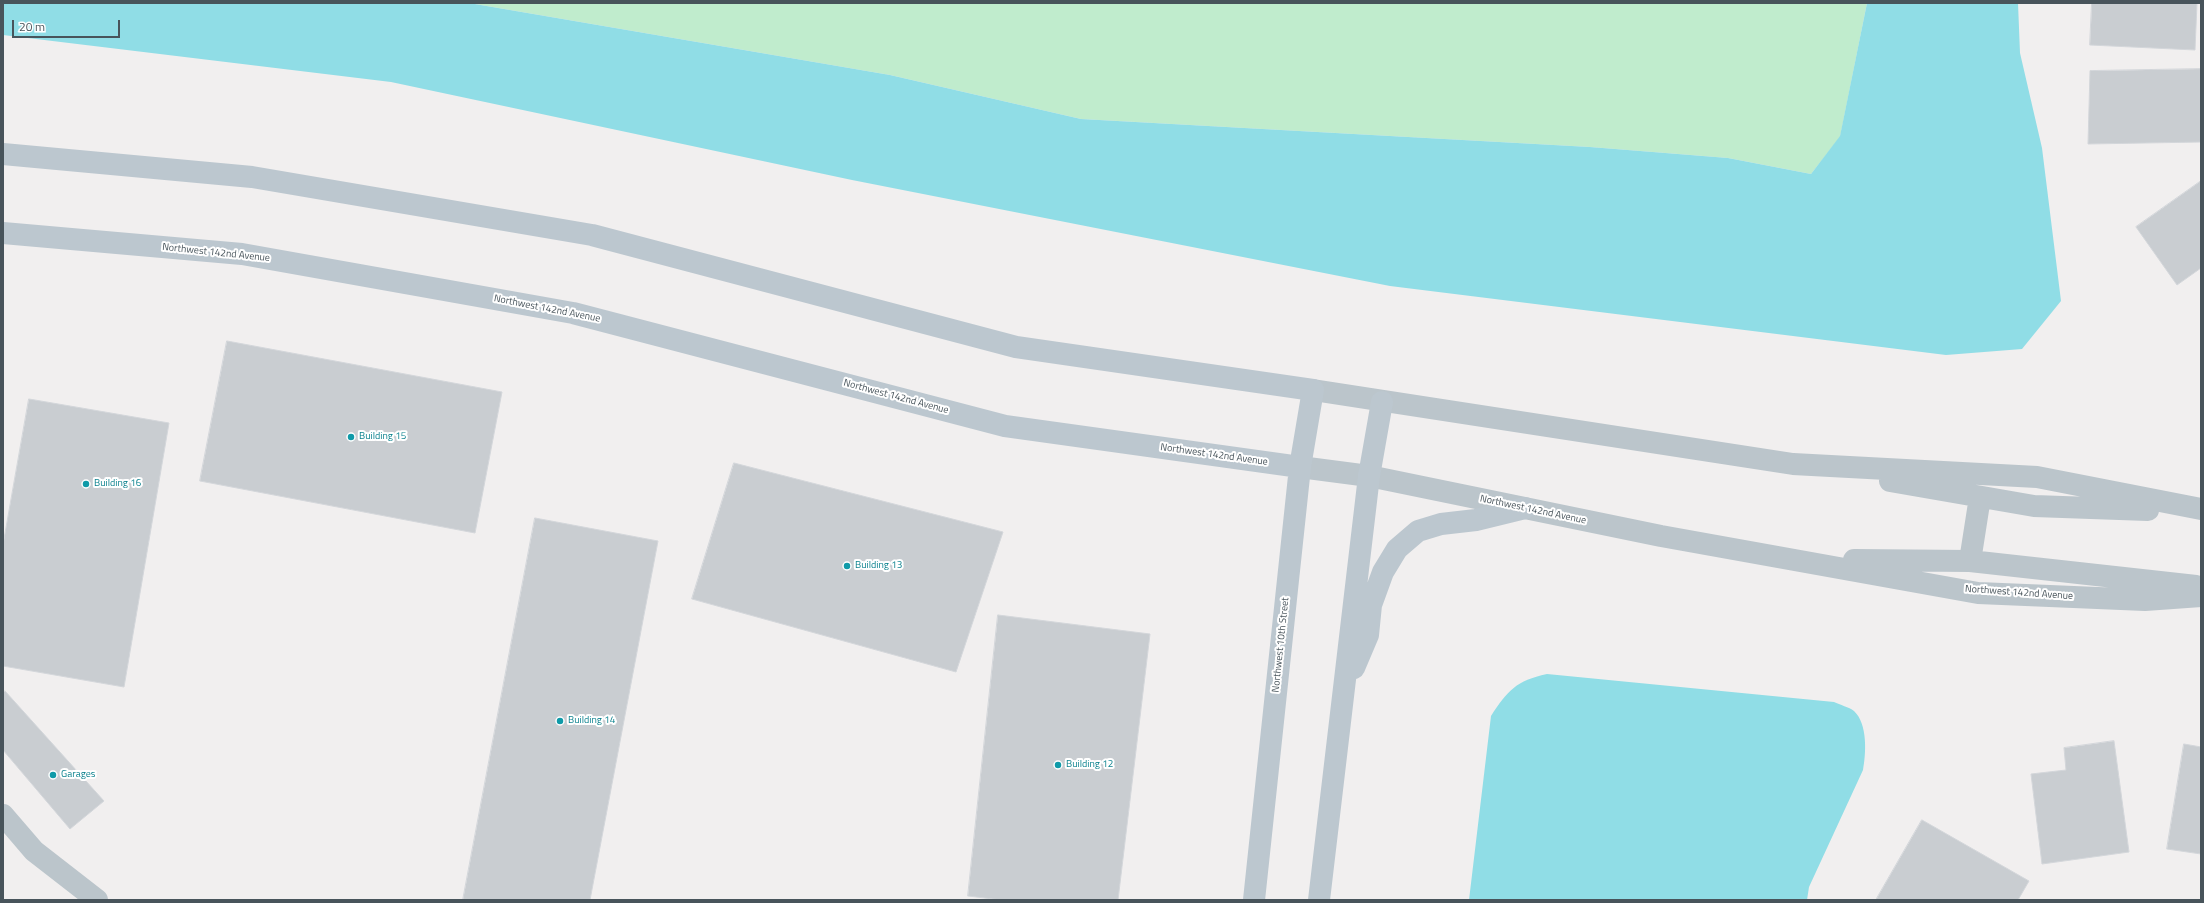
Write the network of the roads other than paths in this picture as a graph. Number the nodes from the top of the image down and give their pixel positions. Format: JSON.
{"nodes":[{"id":1,"x":3,"y":154,"type":"edge"},
{"id":2,"x":3,"y":233,"type":"edge"},
{"id":3,"x":1313,"y":390,"type":"junction"},
{"id":4,"x":1382,"y":402,"type":"junction"},
{"id":5,"x":1793,"y":464,"type":"junction"},
{"id":6,"x":1300,"y":467,"type":"junction"},
{"id":7,"x":1369,"y":476,"type":"junction"},
{"id":8,"x":1980,"y":497,"type":"junction"},
{"id":9,"x":1525,"y":508,"type":"junction"},
{"id":10,"x":2201,"y":510,"type":"edge"},
{"id":11,"x":1790,"y":560,"type":"junction"},
{"id":12,"x":1970,"y":561,"type":"junction"},
{"id":13,"x":2201,"y":586,"type":"edge"},
{"id":14,"x":2201,"y":596,"type":"edge"},
{"id":15,"x":1343,"y":693,"type":"junction"},
{"id":16,"x":3,"y":814,"type":"edge"},
{"id":17,"x":96,"y":900,"type":"edge"},
{"id":18,"x":1254,"y":900,"type":"edge"},
{"id":19,"x":1319,"y":900,"type":"edge"}],
"edges":[{"from":1,"to":3,"type":"street"},
{"from":2,"to":6,"type":"street","name":"Northwest 142nd Avenue"},
{"from":3,"to":4,"type":"street"},
{"from":3,"to":6,"type":"street","name":"Northwest 10th Street"},
{"from":4,"to":5,"type":"street"},
{"from":4,"to":7,"type":"street"},
{"from":5,"to":8,"type":"street"},
{"from":5,"to":10,"type":"street"},
{"from":6,"to":7,"type":"street","name":"Northwest 142nd Avenue"},
{"from":6,"to":18,"type":"street","name":"Northwest 10th Street"},
{"from":7,"to":9,"type":"street","name":"Northwest 142nd Avenue"},
{"from":7,"to":15,"type":"street"},
{"from":8,"to":10,"type":"street"},
{"from":8,"to":12,"type":"street"},
{"from":9,"to":11,"type":"street","name":"Northwest 142nd Avenue"},
{"from":9,"to":15,"type":"street"},
{"from":11,"to":12,"type":"street","name":"Northwest 142nd Avenue"},
{"from":11,"to":14,"type":"street","name":"Northwest 142nd Avenue"},
{"from":12,"to":13,"type":"street","name":"Northwest 142nd Avenue"},
{"from":15,"to":19,"type":"street"},
{"from":16,"to":17,"type":"street"}]}
